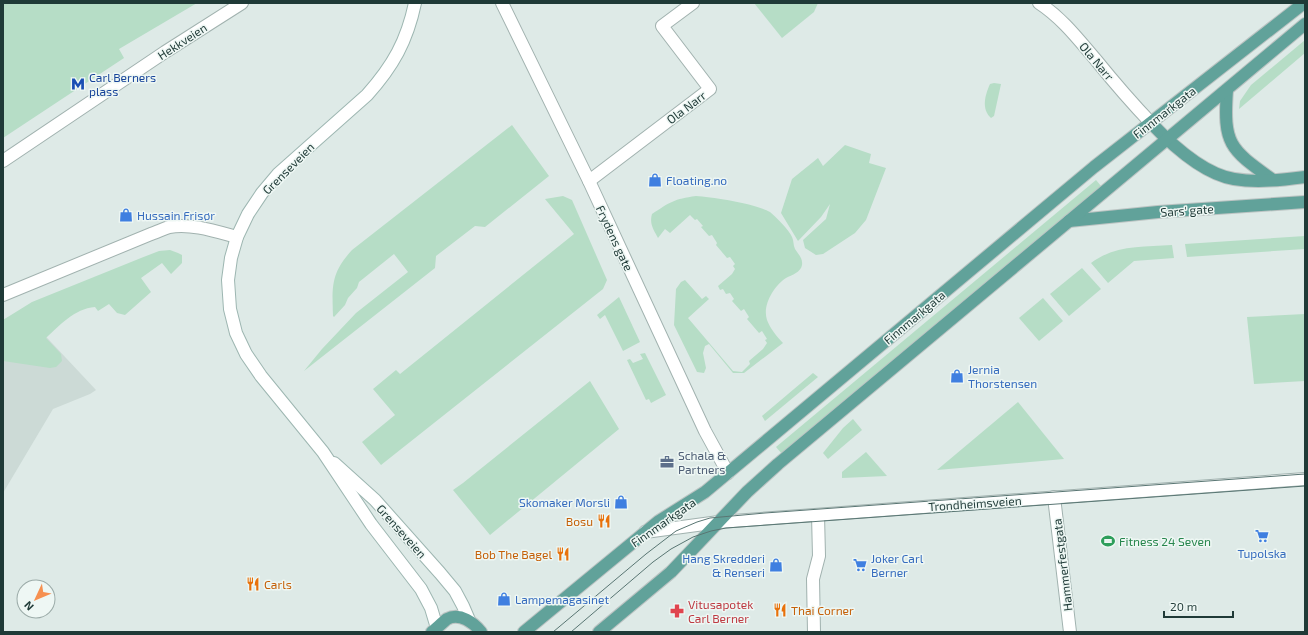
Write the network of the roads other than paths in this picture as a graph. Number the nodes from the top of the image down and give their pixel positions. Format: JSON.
{"nodes":[{"id":1,"x":242,"y":3,"type":"edge"},
{"id":2,"x":415,"y":3,"type":"edge"},
{"id":3,"x":502,"y":3,"type":"edge"},
{"id":4,"x":693,"y":3,"type":"edge"},
{"id":5,"x":1040,"y":3,"type":"edge"},
{"id":6,"x":1304,"y":3,"type":"edge"},
{"id":7,"x":1305,"y":24,"type":"edge"},
{"id":8,"x":1227,"y":90,"type":"junction"},
{"id":9,"x":1150,"y":123,"type":"junction"},
{"id":10,"x":1167,"y":140,"type":"junction"},
{"id":11,"x":3,"y":161,"type":"edge"},
{"id":12,"x":1305,"y":178,"type":"edge"},
{"id":13,"x":1273,"y":180,"type":"junction"},
{"id":14,"x":589,"y":181,"type":"junction"},
{"id":15,"x":1305,"y":202,"type":"edge"},
{"id":16,"x":1069,"y":221,"type":"junction"},
{"id":17,"x":237,"y":237,"type":"junction"},
{"id":18,"x":3,"y":295,"type":"edge"},
{"id":19,"x":322,"y":452,"type":"junction"},
{"id":20,"x":728,"y":473,"type":"junction"},
{"id":21,"x":1305,"y":480,"type":"edge"},
{"id":22,"x":1054,"y":497,"type":"junction"},
{"id":23,"x":818,"y":515,"type":"junction"},
{"id":24,"x":719,"y":522,"type":"junction"},
{"id":25,"x":645,"y":532,"type":"junction"},
{"id":26,"x":469,"y":620,"type":"junction"},
{"id":27,"x":434,"y":630,"type":"edge"},
{"id":28,"x":481,"y":632,"type":"edge"},
{"id":29,"x":524,"y":632,"type":"edge"},
{"id":30,"x":599,"y":632,"type":"edge"},
{"id":31,"x":814,"y":632,"type":"edge"},
{"id":32,"x":1070,"y":632,"type":"edge"}],
"edges":[{"from":1,"to":11,"type":"street","name":"Hekkveien"},
{"from":2,"to":17,"type":"street","name":"Grenseveien"},
{"from":3,"to":14,"type":"street","name":"Frydens gate"},
{"from":4,"to":14,"type":"street","name":"Ola Narr"},
{"from":5,"to":9,"type":"street","name":"Ola Narr"},
{"from":6,"to":9,"type":"main road","name":"Finnmarkgata"},
{"from":7,"to":8,"type":"main road","name":"Finnmarkgata"},
{"from":8,"to":10,"type":"main road","name":"Finnmarkgata"},
{"from":8,"to":13,"type":"main road"},
{"from":9,"to":10,"type":"main road"},
{"from":9,"to":20,"type":"main road","name":"Finnmarkgata"},
{"from":10,"to":13,"type":"main road"},
{"from":10,"to":16,"type":"main road","name":"Finnmarkgata"},
{"from":12,"to":13,"type":"main road"},
{"from":14,"to":20,"type":"street","name":"Frydens gate"},
{"from":15,"to":16,"type":"main road","name":"Sars' gate"},
{"from":16,"to":24,"type":"main road","name":"Finnmarkgata"},
{"from":17,"to":18,"type":"street"},
{"from":17,"to":19,"type":"street","name":"Grenseveien"},
{"from":19,"to":26,"type":"street","name":"Grenseveien"},
{"from":19,"to":27,"type":"street","name":"Grenseveien"},
{"from":20,"to":25,"type":"main road","name":"Finnmarkgata"},
{"from":21,"to":22,"type":"street","name":"Trondheimsveien"},
{"from":22,"to":23,"type":"street","name":"Trondheimsveien"},
{"from":22,"to":32,"type":"street","name":"Hammerfestgata"},
{"from":23,"to":24,"type":"street","name":"Trondheimsveien"},
{"from":23,"to":31,"type":"street"},
{"from":24,"to":25,"type":"street","name":"Trondheimsveien"},
{"from":24,"to":30,"type":"main road","name":"Finnmarkgata"},
{"from":25,"to":29,"type":"main road","name":"Finnmarkgata"},
{"from":26,"to":27,"type":"main road"},
{"from":26,"to":28,"type":"main road"}]}
